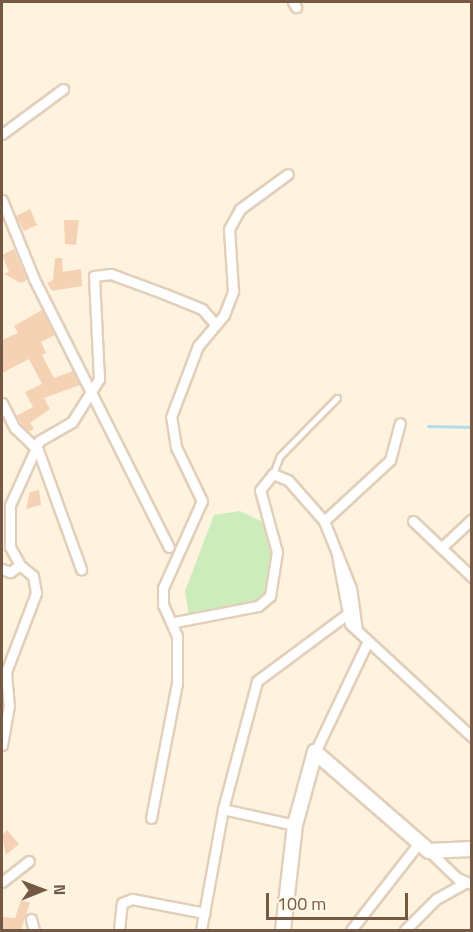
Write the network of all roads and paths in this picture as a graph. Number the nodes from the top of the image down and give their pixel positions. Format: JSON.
{"nodes":[{"id":1,"x":63,"y":89,"type":"dead end"},
{"id":2,"x":2,"y":134,"type":"edge"},
{"id":3,"x":288,"y":174,"type":"dead end"},
{"id":4,"x":2,"y":200,"type":"edge"},
{"id":5,"x":216,"y":324,"type":"junction"},
{"id":6,"x":91,"y":388,"type":"junction"},
{"id":7,"x":337,"y":398,"type":"dead end"},
{"id":8,"x":2,"y":403,"type":"edge"},
{"id":9,"x":400,"y":423,"type":"dead end"},
{"id":10,"x":38,"y":450,"type":"junction"},
{"id":11,"x":273,"y":474,"type":"junction"},
{"id":12,"x":471,"y":519,"type":"edge"},
{"id":13,"x":324,"y":521,"type":"junction"},
{"id":14,"x":412,"y":521,"type":"dead end"},
{"id":15,"x":169,"y":547,"type":"dead end"},
{"id":16,"x":441,"y":548,"type":"junction"},
{"id":17,"x":337,"y":555,"type":"junction"},
{"id":18,"x":20,"y":565,"type":"junction"},
{"id":19,"x":2,"y":569,"type":"edge"},
{"id":20,"x":81,"y":569,"type":"dead end"},
{"id":21,"x":471,"y":577,"type":"edge"},
{"id":22,"x":346,"y":615,"type":"junction"},
{"id":23,"x":175,"y":622,"type":"junction"},
{"id":24,"x":357,"y":630,"type":"junction"},
{"id":25,"x":368,"y":641,"type":"junction"},
{"id":26,"x":467,"y":729,"type":"edge"},
{"id":27,"x":3,"y":733,"type":"edge"},
{"id":28,"x":471,"y":737,"type":"edge"},
{"id":29,"x":2,"y":746,"type":"edge"},
{"id":30,"x":315,"y":752,"type":"junction"},
{"id":31,"x":223,"y":808,"type":"junction"},
{"id":32,"x":151,"y":818,"type":"dead end"},
{"id":33,"x":295,"y":825,"type":"junction"},
{"id":34,"x":424,"y":847,"type":"junction"},
{"id":35,"x":471,"y":849,"type":"edge"},
{"id":36,"x":30,"y":861,"type":"dead end"},
{"id":37,"x":2,"y":882,"type":"edge"},
{"id":38,"x":468,"y":884,"type":"edge"},
{"id":39,"x":205,"y":913,"type":"junction"},
{"id":40,"x":31,"y":919,"type":"dead end"},
{"id":41,"x":34,"y":930,"type":"edge"},
{"id":42,"x":119,"y":930,"type":"edge"},
{"id":43,"x":201,"y":930,"type":"edge"},
{"id":44,"x":283,"y":930,"type":"edge"},
{"id":45,"x":351,"y":930,"type":"edge"},
{"id":46,"x":405,"y":930,"type":"edge"}],
"edges":[{"from":1,"to":2,"type":"street"},
{"from":3,"to":5,"type":"street"},
{"from":4,"to":6,"type":"street"},
{"from":5,"to":6,"type":"street"},
{"from":5,"to":23,"type":"street"},
{"from":6,"to":10,"type":"street"},
{"from":6,"to":15,"type":"street"},
{"from":7,"to":11,"type":"lane"},
{"from":8,"to":10,"type":"street"},
{"from":9,"to":13,"type":"street"},
{"from":10,"to":18,"type":"street"},
{"from":10,"to":20,"type":"street"},
{"from":11,"to":13,"type":"street"},
{"from":11,"to":23,"type":"street"},
{"from":12,"to":16,"type":"street"},
{"from":13,"to":17,"type":"street"},
{"from":14,"to":16,"type":"street"},
{"from":16,"to":21,"type":"street"},
{"from":17,"to":22,"type":"street"},
{"from":17,"to":24,"type":"street"},
{"from":18,"to":19,"type":"street"},
{"from":18,"to":27,"type":"street"},
{"from":22,"to":24,"type":"street"},
{"from":22,"to":31,"type":"street"},
{"from":23,"to":32,"type":"street"},
{"from":24,"to":25,"type":"street"},
{"from":25,"to":26,"type":"street"},
{"from":25,"to":30,"type":"street"},
{"from":26,"to":28,"type":"street"},
{"from":27,"to":29,"type":"street"},
{"from":30,"to":33,"type":"street"},
{"from":30,"to":34,"type":"street"},
{"from":31,"to":33,"type":"street"},
{"from":31,"to":39,"type":"street"},
{"from":33,"to":44,"type":"street"},
{"from":34,"to":35,"type":"street"},
{"from":34,"to":38,"type":"street"},
{"from":34,"to":45,"type":"street"},
{"from":36,"to":37,"type":"street"},
{"from":38,"to":46,"type":"street"},
{"from":39,"to":42,"type":"street"},
{"from":39,"to":43,"type":"street"},
{"from":40,"to":41,"type":"street"}]}
